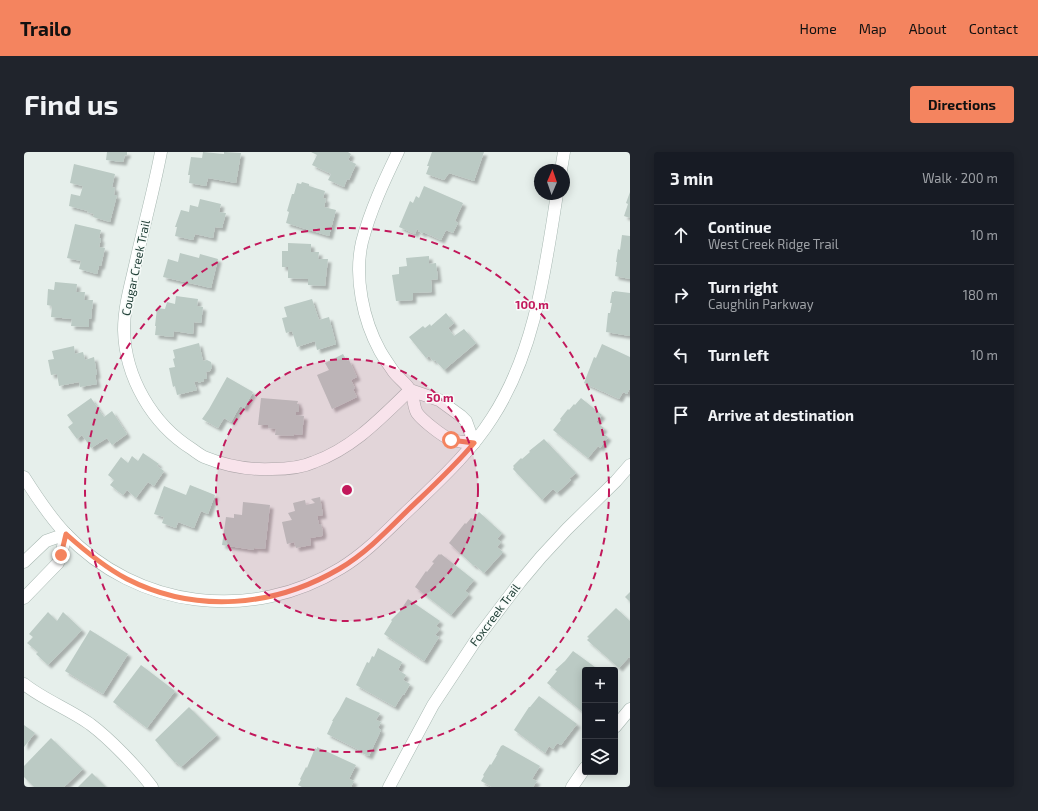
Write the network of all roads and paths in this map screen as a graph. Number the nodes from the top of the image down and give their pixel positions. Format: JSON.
{"nodes":[{"id":1,"x":161,"y":152,"type":"edge"},
{"id":2,"x":398,"y":152,"type":"edge"},
{"id":3,"x":564,"y":152,"type":"edge"},
{"id":4,"x":562,"y":164,"type":"edge"},
{"id":5,"x":556,"y":200,"type":"edge"},
{"id":6,"x":410,"y":390,"type":"junction"},
{"id":7,"x":474,"y":443,"type":"junction"},
{"id":8,"x":630,"y":465,"type":"edge"},
{"id":9,"x":24,"y":476,"type":"edge"},
{"id":10,"x":66,"y":534,"type":"junction"},
{"id":11,"x":24,"y":562,"type":"edge"},
{"id":12,"x":24,"y":598,"type":"edge"},
{"id":13,"x":24,"y":684,"type":"edge"},
{"id":14,"x":630,"y":709,"type":"edge"},
{"id":15,"x":618,"y":723,"type":"edge"},
{"id":16,"x":582,"y":772,"type":"edge"},
{"id":17,"x":152,"y":787,"type":"edge"},
{"id":18,"x":389,"y":787,"type":"edge"},
{"id":19,"x":572,"y":787,"type":"edge"}],
"edges":[{"from":1,"to":6,"type":"street","name":"Cougar Creek Trail"},
{"from":2,"to":6,"type":"street"},
{"from":3,"to":4,"type":"street"},
{"from":5,"to":7,"type":"street"},
{"from":6,"to":7,"type":"street"},
{"from":6,"to":7,"type":"street"},
{"from":7,"to":10,"type":"street"},
{"from":8,"to":18,"type":"street","name":"Foxcreek Trail"},
{"from":9,"to":10,"type":"street"},
{"from":10,"to":11,"type":"street"},
{"from":10,"to":12,"type":"street"},
{"from":13,"to":17,"type":"street"},
{"from":14,"to":15,"type":"street"},
{"from":16,"to":19,"type":"street"}]}
